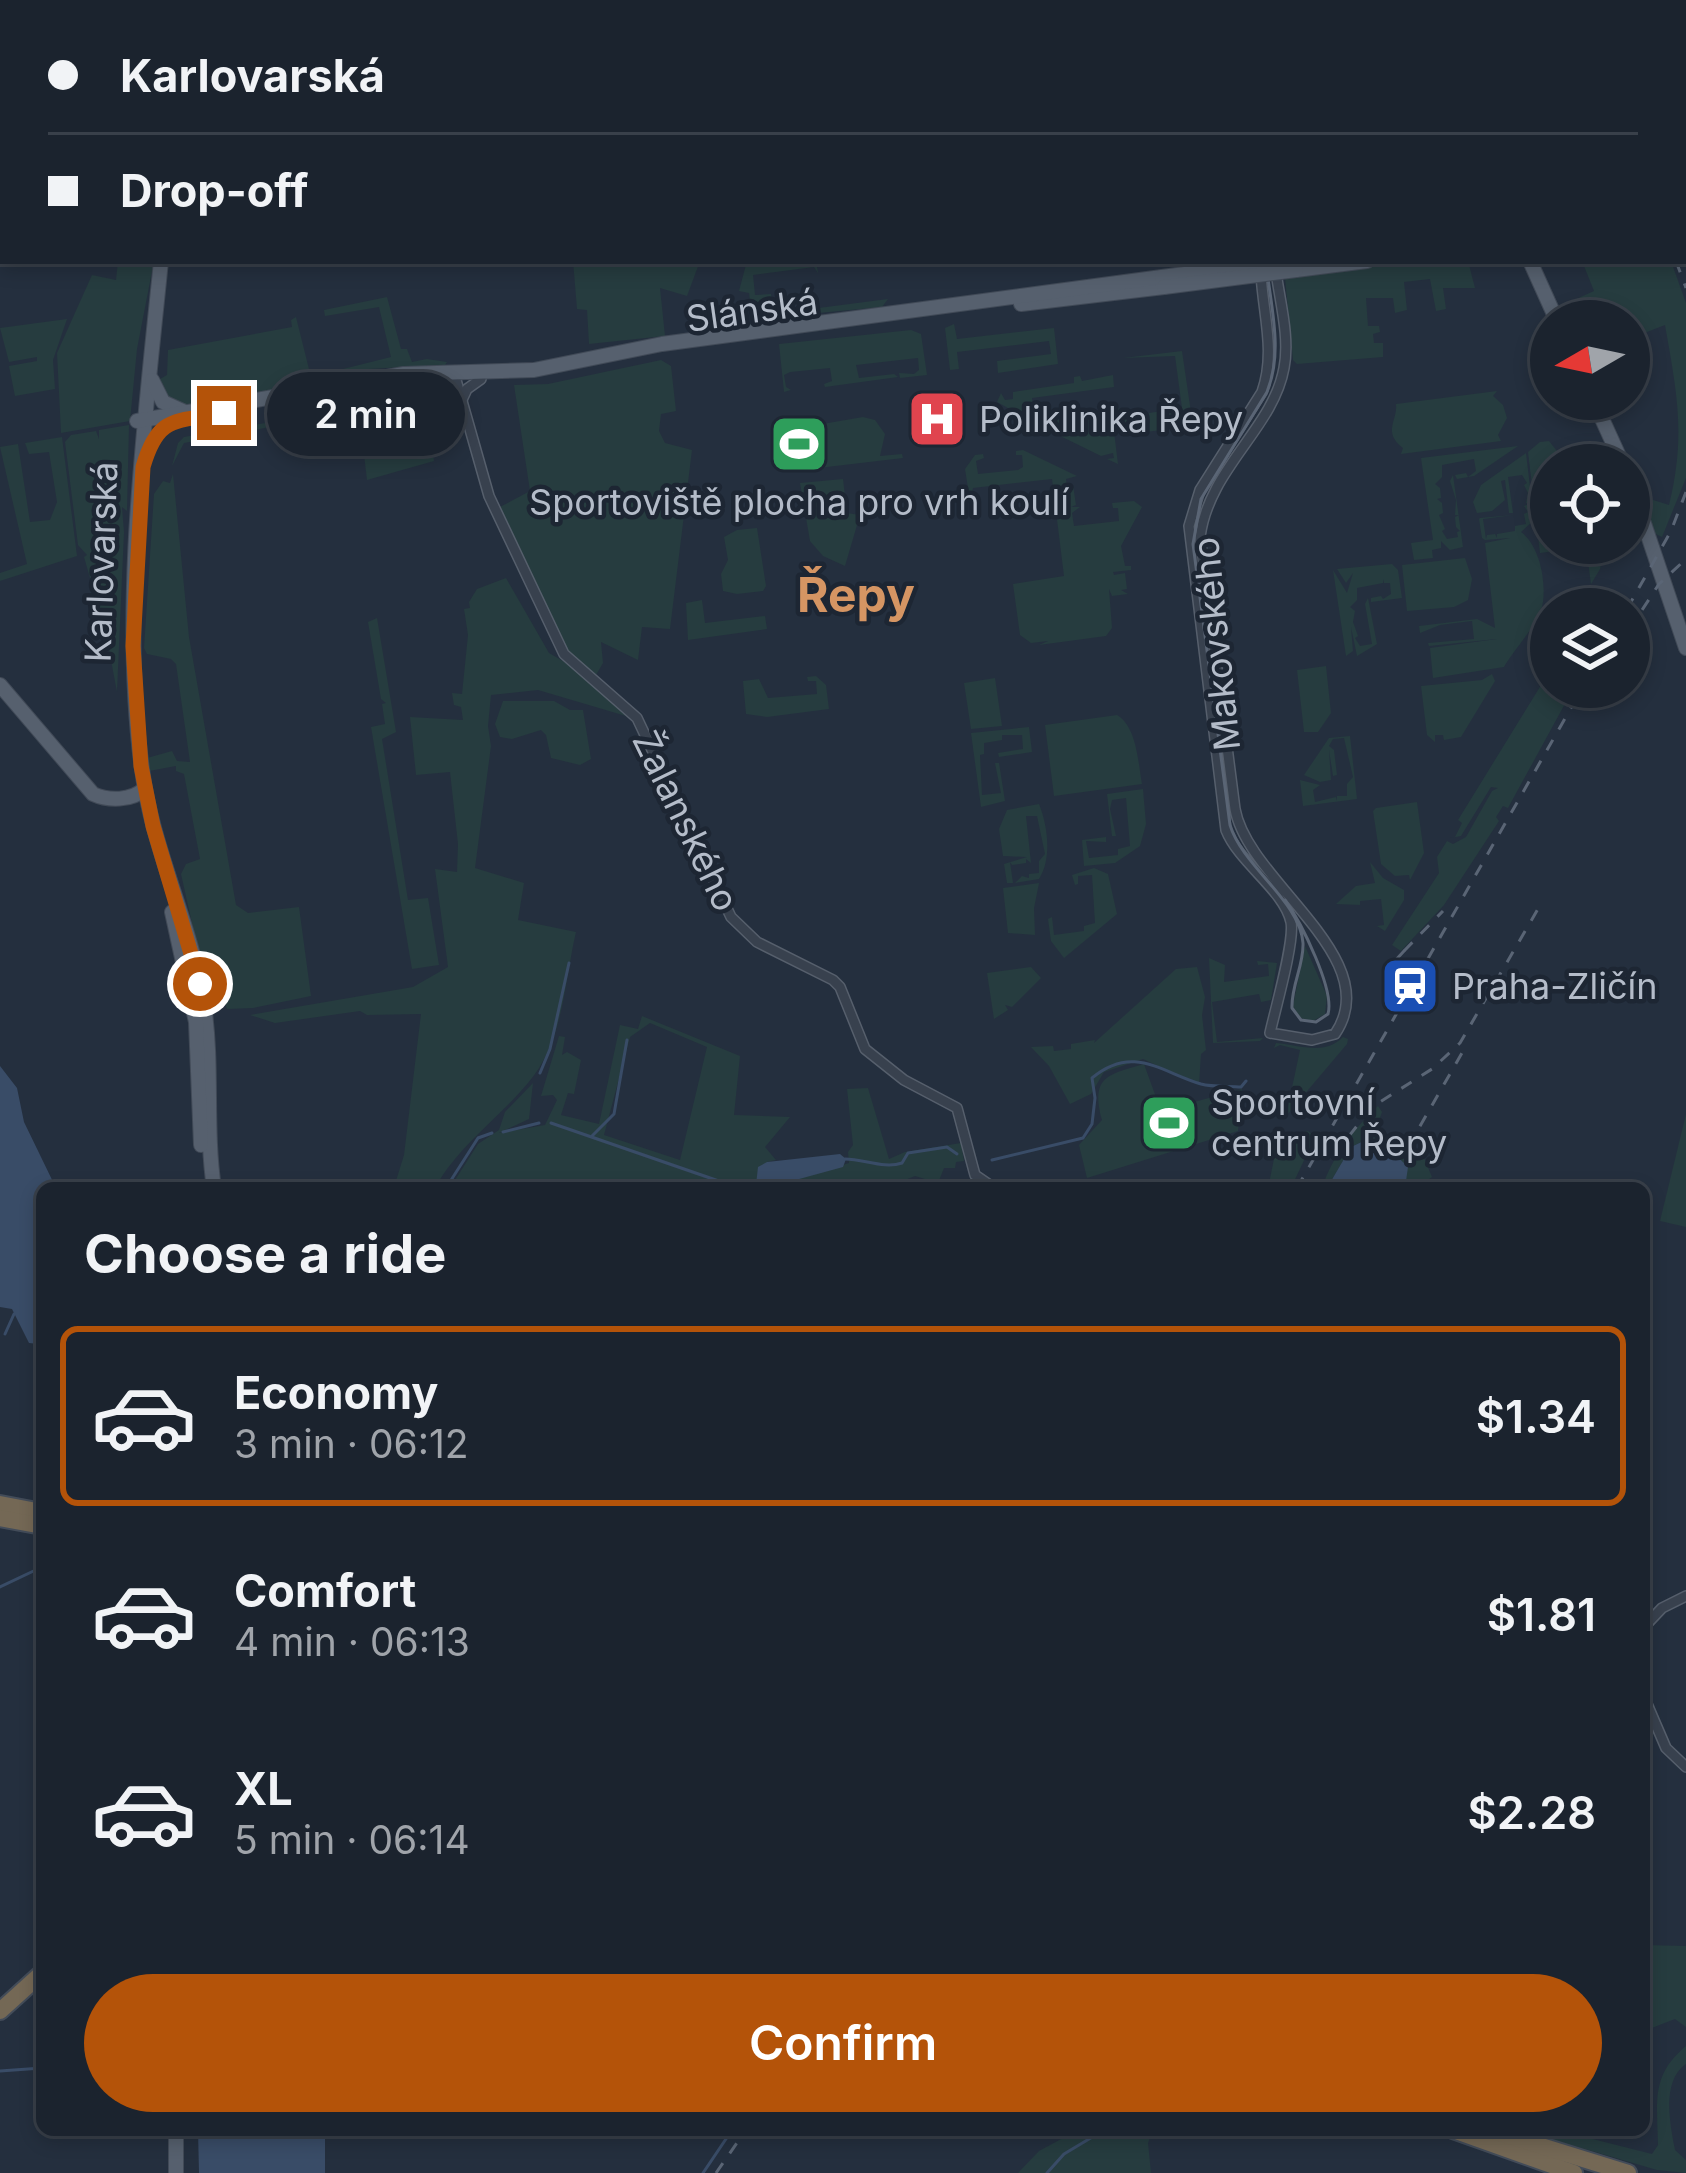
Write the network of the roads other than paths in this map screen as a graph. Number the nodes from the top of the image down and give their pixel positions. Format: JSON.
{"nodes":[{"id":1,"x":161,"y":264,"type":"edge"},
{"id":2,"x":1260,"y":264,"type":"edge"},
{"id":3,"x":1285,"y":264,"type":"edge"},
{"id":4,"x":1531,"y":264,"type":"edge"},
{"id":5,"x":1163,"y":282,"type":"junction"},
{"id":6,"x":158,"y":291,"type":"junction"},
{"id":7,"x":1548,"y":300,"type":"edge"},
{"id":8,"x":151,"y":376,"type":"junction"},
{"id":9,"x":481,"y":379,"type":"junction"},
{"id":10,"x":456,"y":380,"type":"junction"},
{"id":11,"x":460,"y":402,"type":"junction"},
{"id":12,"x":190,"y":416,"type":"junction"},
{"id":13,"x":144,"y":420,"type":"junction"},
{"id":14,"x":143,"y":467,"type":"junction"},
{"id":15,"x":1650,"y":535,"type":"edge"},
{"id":16,"x":1686,"y":648,"type":"edge"},
{"id":17,"x":0,"y":686,"type":"edge"},
{"id":18,"x":139,"y":790,"type":"junction"},
{"id":19,"x":210,"y":1182,"type":"edge"},
{"id":20,"x":985,"y":1182,"type":"edge"},
{"id":21,"x":0,"y":1504,"type":"edge"},
{"id":22,"x":36,"y":1507,"type":"edge"},
{"id":23,"x":0,"y":1518,"type":"edge"},
{"id":24,"x":36,"y":1525,"type":"edge"},
{"id":25,"x":1686,"y":1596,"type":"edge"},
{"id":26,"x":1650,"y":1621,"type":"edge"},
{"id":27,"x":1650,"y":1710,"type":"edge"},
{"id":28,"x":1686,"y":1767,"type":"edge"},
{"id":29,"x":36,"y":1965,"type":"edge"},
{"id":30,"x":36,"y":1978,"type":"edge"},
{"id":31,"x":0,"y":1997,"type":"edge"},
{"id":32,"x":0,"y":2011,"type":"edge"},
{"id":33,"x":176,"y":2136,"type":"edge"},
{"id":34,"x":1470,"y":2136,"type":"edge"},
{"id":35,"x":1509,"y":2136,"type":"edge"},
{"id":36,"x":176,"y":2173,"type":"edge"},
{"id":37,"x":1574,"y":2173,"type":"edge"},
{"id":38,"x":1628,"y":2173,"type":"edge"}],
"edges":[{"from":1,"to":6,"type":"main road","name":"Karlovarská"},
{"from":2,"to":3,"type":"street","name":"Makovského"},
{"from":3,"to":5,"type":"main road","name":"Slánská","bridge":true},
{"from":4,"to":7,"type":"main road"},
{"from":5,"to":9,"type":"main road","name":"Slánská"},
{"from":5,"to":12,"type":"main road","name":"Slánská"},
{"from":6,"to":8,"type":"main road","name":"Karlovarská"},
{"from":6,"to":13,"type":"main road","name":"Karlovarská"},
{"from":8,"to":12,"type":"main road"},
{"from":8,"to":13,"type":"main road","name":"Karlovarská"},
{"from":9,"to":10,"type":"main road","name":"Slánská"},
{"from":9,"to":11,"type":"street"},
{"from":10,"to":11,"type":"street","name":"Žalanského"},
{"from":10,"to":12,"type":"main road","name":"Slánská"},
{"from":11,"to":20,"type":"street","name":"Žalanského"},
{"from":12,"to":13,"type":"main road","name":"Slánská"},
{"from":12,"to":14,"type":"main road"},
{"from":13,"to":14,"type":"main road","name":"Karlovarská"},
{"from":13,"to":18,"type":"main road","name":"Karlovarská"},
{"from":14,"to":18,"type":"main road","name":"Karlovarská"},
{"from":15,"to":16,"type":"main road"},
{"from":17,"to":18,"type":"main road"},
{"from":18,"to":19,"type":"main road","name":"Karlovarská"},
{"from":21,"to":22,"type":"highway"},
{"from":23,"to":24,"type":"highway"},
{"from":25,"to":26,"type":"street"},
{"from":27,"to":28,"type":"street"},
{"from":29,"to":31,"type":"highway"},
{"from":30,"to":32,"type":"highway"},
{"from":33,"to":36,"type":"main road"},
{"from":34,"to":37,"type":"highway"},
{"from":35,"to":38,"type":"highway"}]}
